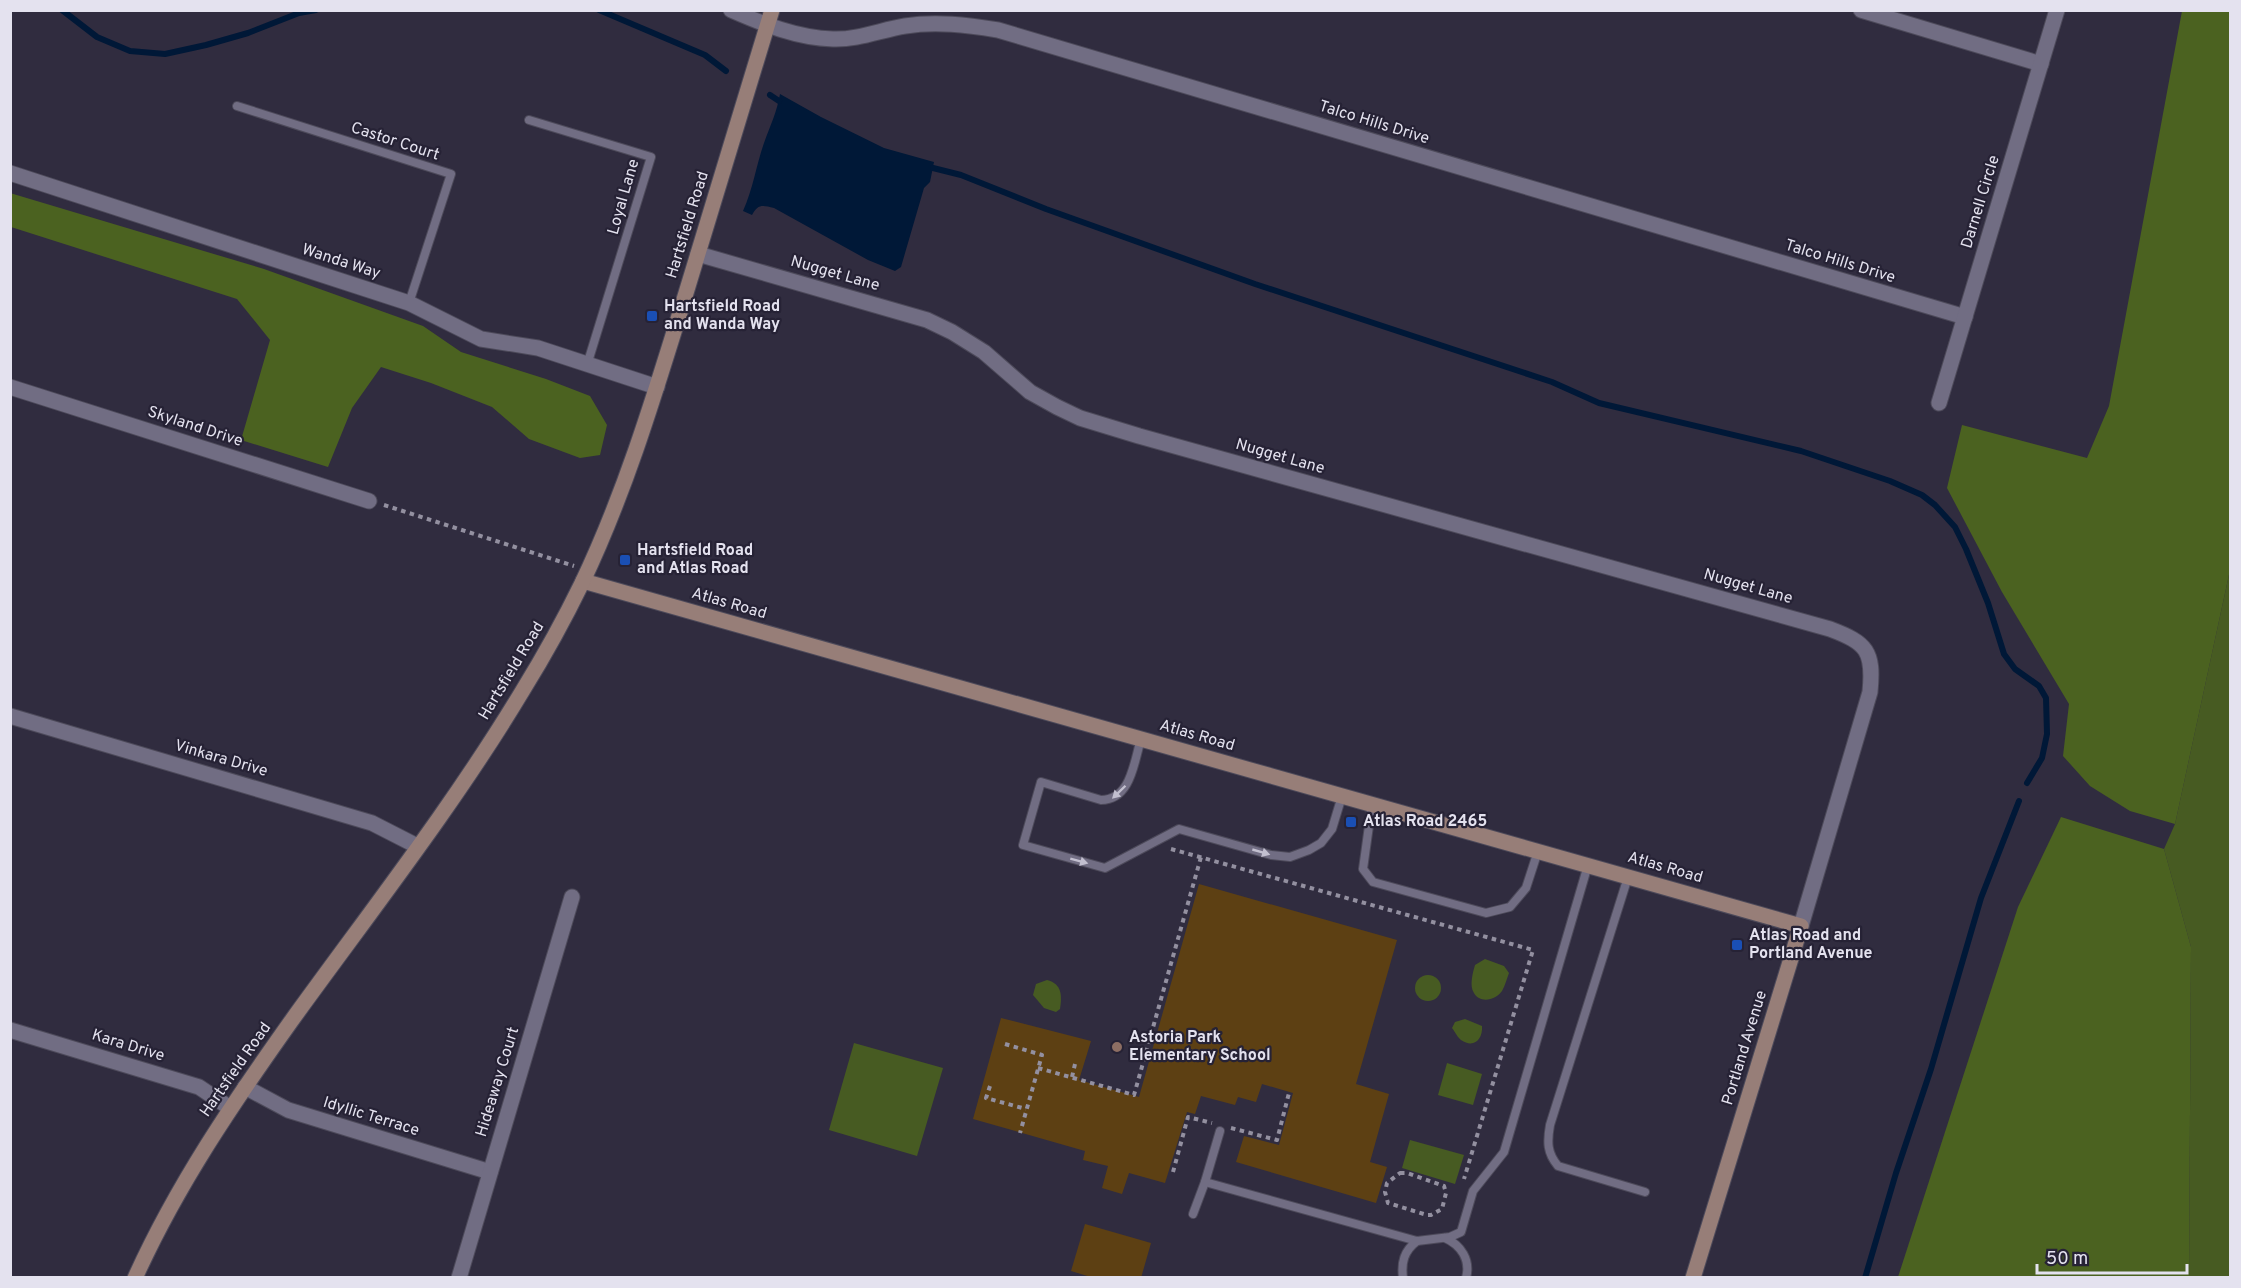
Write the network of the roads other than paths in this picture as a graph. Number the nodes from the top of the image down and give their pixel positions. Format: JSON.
{"nodes":[{"id":1,"x":731,"y":10,"type":"edge"},
{"id":2,"x":1861,"y":10,"type":"edge"},
{"id":3,"x":2057,"y":10,"type":"edge"},
{"id":4,"x":770,"y":18,"type":"edge"},
{"id":5,"x":2041,"y":64,"type":"junction"},
{"id":6,"x":237,"y":106,"type":"dead end"},
{"id":7,"x":529,"y":120,"type":"dead end"},
{"id":8,"x":10,"y":173,"type":"edge"},
{"id":9,"x":698,"y":254,"type":"junction"},
{"id":10,"x":409,"y":303,"type":"junction"},
{"id":11,"x":1965,"y":317,"type":"junction"},
{"id":12,"x":587,"y":365,"type":"junction"},
{"id":13,"x":10,"y":387,"type":"edge"},
{"id":14,"x":657,"y":387,"type":"junction"},
{"id":15,"x":1939,"y":403,"type":"dead end"},
{"id":16,"x":369,"y":501,"type":"road end"},
{"id":17,"x":585,"y":576,"type":"junction"},
{"id":18,"x":1868,"y":654,"type":"joint"},
{"id":19,"x":10,"y":716,"type":"edge"},
{"id":20,"x":1141,"y":739,"type":"junction"},
{"id":21,"x":1341,"y":796,"type":"junction"},
{"id":22,"x":1372,"y":804,"type":"junction"},
{"id":23,"x":417,"y":846,"type":"junction"},
{"id":24,"x":1538,"y":851,"type":"junction"},
{"id":25,"x":1588,"y":865,"type":"junction"},
{"id":26,"x":1628,"y":877,"type":"junction"},
{"id":27,"x":572,"y":897,"type":"dead end"},
{"id":28,"x":1801,"y":926,"type":"junction"},
{"id":29,"x":10,"y":1030,"type":"edge"},
{"id":30,"x":244,"y":1087,"type":"junction"},
{"id":31,"x":230,"y":1108,"type":"junction"},
{"id":32,"x":1220,"y":1131,"type":"dead end"},
{"id":33,"x":490,"y":1172,"type":"junction"},
{"id":34,"x":1205,"y":1182,"type":"junction"},
{"id":35,"x":1645,"y":1192,"type":"dead end"},
{"id":36,"x":1192,"y":1214,"type":"dead end"},
{"id":37,"x":1445,"y":1238,"type":"junction"},
{"id":38,"x":1417,"y":1241,"type":"junction"},
{"id":39,"x":135,"y":1278,"type":"edge"},
{"id":40,"x":459,"y":1278,"type":"edge"},
{"id":41,"x":1402,"y":1278,"type":"edge"},
{"id":42,"x":1466,"y":1278,"type":"edge"},
{"id":43,"x":1694,"y":1278,"type":"edge"}],
"edges":[{"from":1,"to":4,"type":"street","name":"Talco Hills Drive"},
{"from":2,"to":5,"type":"street"},
{"from":3,"to":5,"type":"street","name":"Darnell Circle"},
{"from":4,"to":9,"type":"street","name":"Hartsfield Road"},
{"from":4,"to":11,"type":"street","name":"Talco Hills Drive"},
{"from":5,"to":11,"type":"street","name":"Darnell Circle"},
{"from":6,"to":10,"type":"lane","name":"Castor Court"},
{"from":7,"to":12,"type":"lane","name":"Loyal Lane"},
{"from":8,"to":10,"type":"street","name":"Wanda Way"},
{"from":9,"to":14,"type":"street","name":"Hartsfield Road"},
{"from":9,"to":18,"type":"street","name":"Nugget Lane"},
{"from":10,"to":12,"type":"street","name":"Wanda Way"},
{"from":11,"to":15,"type":"street","name":"Darnell Circle"},
{"from":12,"to":14,"type":"street","name":"Wanda Way"},
{"from":13,"to":16,"type":"street","name":"Skyland Drive"},
{"from":14,"to":17,"type":"street","name":"Hartsfield Road"},
{"from":17,"to":20,"type":"street","name":"Atlas Road"},
{"from":17,"to":23,"type":"street","name":"Hartsfield Road"},
{"from":18,"to":28,"type":"street","name":"Portland Avenue"},
{"from":19,"to":23,"type":"street","name":"Vinkara Drive"},
{"from":20,"to":21,"type":"street","name":"Atlas Road"},
{"from":20,"to":21,"type":"lane","one_way":true},
{"from":21,"to":22,"type":"street","name":"Atlas Road"},
{"from":22,"to":24,"type":"street","name":"Atlas Road"},
{"from":22,"to":24,"type":"lane"},
{"from":23,"to":30,"type":"street","name":"Hartsfield Road"},
{"from":24,"to":25,"type":"street","name":"Atlas Road"},
{"from":25,"to":26,"type":"street","name":"Atlas Road"},
{"from":25,"to":37,"type":"lane"},
{"from":26,"to":28,"type":"street","name":"Atlas Road"},
{"from":26,"to":35,"type":"lane"},
{"from":27,"to":33,"type":"street","name":"Hideaway Court"},
{"from":28,"to":43,"type":"street","name":"Portland Avenue"},
{"from":29,"to":31,"type":"street","name":"Kara Drive"},
{"from":30,"to":31,"type":"street","name":"Hartsfield Road"},
{"from":30,"to":33,"type":"street","name":"Idyllic Terrace"},
{"from":31,"to":39,"type":"street","name":"Hartsfield Road"},
{"from":32,"to":34,"type":"lane"},
{"from":33,"to":40,"type":"street","name":"Hideaway Court"},
{"from":34,"to":36,"type":"lane"},
{"from":34,"to":38,"type":"lane"},
{"from":37,"to":38,"type":"lane"},
{"from":37,"to":42,"type":"lane"},
{"from":38,"to":41,"type":"lane"}]}
